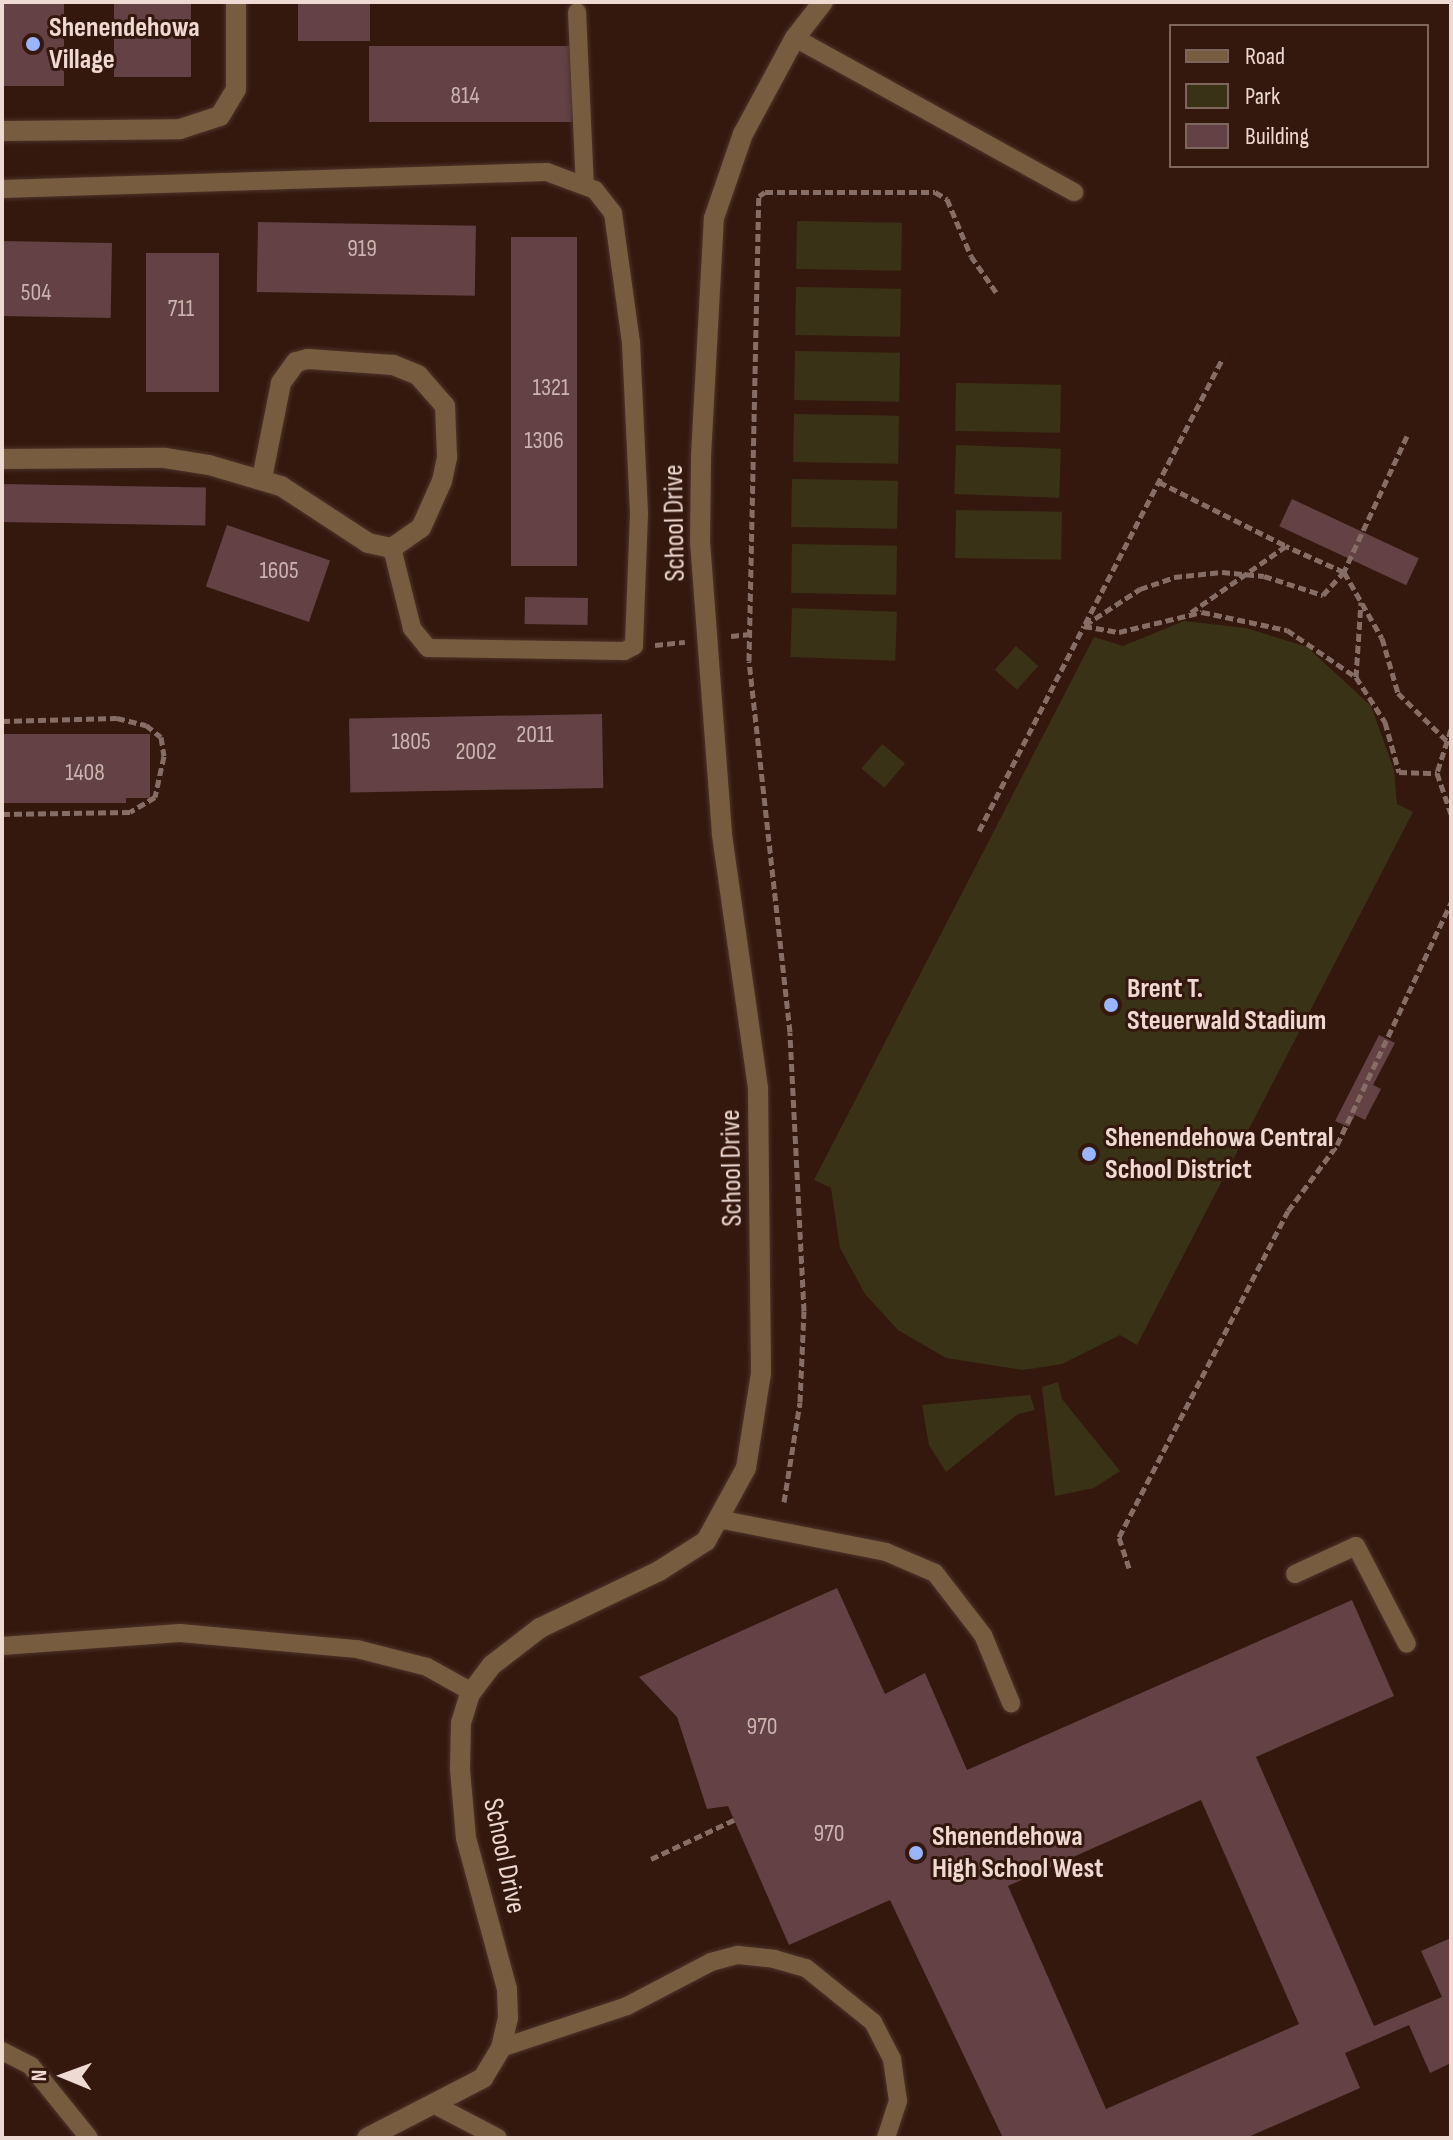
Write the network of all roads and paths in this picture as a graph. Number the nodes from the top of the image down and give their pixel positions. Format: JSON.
{"nodes":[{"id":1,"x":236,"y":2,"type":"edge"},
{"id":2,"x":823,"y":2,"type":"edge"},
{"id":3,"x":577,"y":12,"type":"dead end"},
{"id":4,"x":795,"y":38,"type":"junction"},
{"id":5,"x":2,"y":131,"type":"edge"},
{"id":6,"x":585,"y":185,"type":"junction"},
{"id":7,"x":2,"y":189,"type":"edge"},
{"id":8,"x":1074,"y":192,"type":"dead end"},
{"id":9,"x":998,"y":295,"type":"dead end"},
{"id":10,"x":1223,"y":358,"type":"dead end"},
{"id":11,"x":1407,"y":436,"type":"dead end"},
{"id":12,"x":2,"y":459,"type":"edge"},
{"id":13,"x":262,"y":478,"type":"junction"},
{"id":14,"x":1159,"y":482,"type":"junction"},
{"id":15,"x":1286,"y":546,"type":"junction"},
{"id":16,"x":392,"y":548,"type":"junction"},
{"id":17,"x":1344,"y":572,"type":"junction"},
{"id":18,"x":1243,"y":574,"type":"junction"},
{"id":19,"x":1361,"y":601,"type":"junction"},
{"id":20,"x":1189,"y":614,"type":"junction"},
{"id":21,"x":1084,"y":626,"type":"junction"},
{"id":22,"x":1356,"y":677,"type":"junction"},
{"id":23,"x":2,"y":721,"type":"edge"},
{"id":24,"x":1451,"y":729,"type":"edge"},
{"id":25,"x":1447,"y":741,"type":"junction"},
{"id":26,"x":1437,"y":773,"type":"junction"},
{"id":27,"x":2,"y":814,"type":"edge"},
{"id":28,"x":1451,"y":814,"type":"edge"},
{"id":29,"x":979,"y":831,"type":"dead end"},
{"id":30,"x":1451,"y":903,"type":"edge"},
{"id":31,"x":784,"y":1502,"type":"dead end"},
{"id":32,"x":718,"y":1519,"type":"junction"},
{"id":33,"x":1129,"y":1568,"type":"dead end"},
{"id":34,"x":1295,"y":1574,"type":"dead end"},
{"id":35,"x":1407,"y":1644,"type":"dead end"},
{"id":36,"x":2,"y":1646,"type":"edge"},
{"id":37,"x":472,"y":1692,"type":"junction"},
{"id":38,"x":1011,"y":1703,"type":"dead end"},
{"id":39,"x":734,"y":1820,"type":"dead end"},
{"id":40,"x":651,"y":1859,"type":"dead end"},
{"id":41,"x":501,"y":2048,"type":"junction"},
{"id":42,"x":2,"y":2051,"type":"edge"},
{"id":43,"x":433,"y":2104,"type":"junction"},
{"id":44,"x":89,"y":2138,"type":"edge"},
{"id":45,"x":367,"y":2138,"type":"edge"},
{"id":46,"x":498,"y":2138,"type":"edge"},
{"id":47,"x":886,"y":2138,"type":"edge"}],
"edges":[{"from":1,"to":5,"type":"street"},
{"from":2,"to":4,"type":"street","name":"School Drive"},
{"from":3,"to":6,"type":"lane"},
{"from":4,"to":8,"type":"lane"},
{"from":4,"to":32,"type":"street","name":"School Drive"},
{"from":6,"to":7,"type":"lane"},
{"from":6,"to":16,"type":"lane"},
{"from":9,"to":31,"type":"path"},
{"from":10,"to":14,"type":"path"},
{"from":11,"to":17,"type":"path"},
{"from":12,"to":13,"type":"street"},
{"from":13,"to":16,"type":"street"},
{"from":13,"to":16,"type":"street"},
{"from":14,"to":15,"type":"path"},
{"from":14,"to":21,"type":"path"},
{"from":15,"to":17,"type":"path"},
{"from":15,"to":18,"type":"path"},
{"from":17,"to":18,"type":"path"},
{"from":17,"to":19,"type":"path"},
{"from":18,"to":20,"type":"path"},
{"from":18,"to":21,"type":"path"},
{"from":19,"to":22,"type":"path"},
{"from":19,"to":25,"type":"path"},
{"from":20,"to":21,"type":"path"},
{"from":20,"to":22,"type":"path"},
{"from":21,"to":29,"type":"path"},
{"from":22,"to":26,"type":"path"},
{"from":23,"to":27,"type":"path"},
{"from":24,"to":25,"type":"path"},
{"from":25,"to":26,"type":"path"},
{"from":26,"to":28,"type":"path"},
{"from":30,"to":33,"type":"path"},
{"from":32,"to":37,"type":"street","name":"School Drive"},
{"from":32,"to":38,"type":"lane"},
{"from":34,"to":35,"type":"lane"},
{"from":36,"to":37,"type":"lane"},
{"from":37,"to":41,"type":"street","name":"School Drive"},
{"from":39,"to":40,"type":"path"},
{"from":41,"to":43,"type":"street","name":"School Drive"},
{"from":41,"to":47,"type":"lane"},
{"from":42,"to":44,"type":"lane"},
{"from":43,"to":45,"type":"street","name":"School Drive"},
{"from":43,"to":46,"type":"lane"}]}
